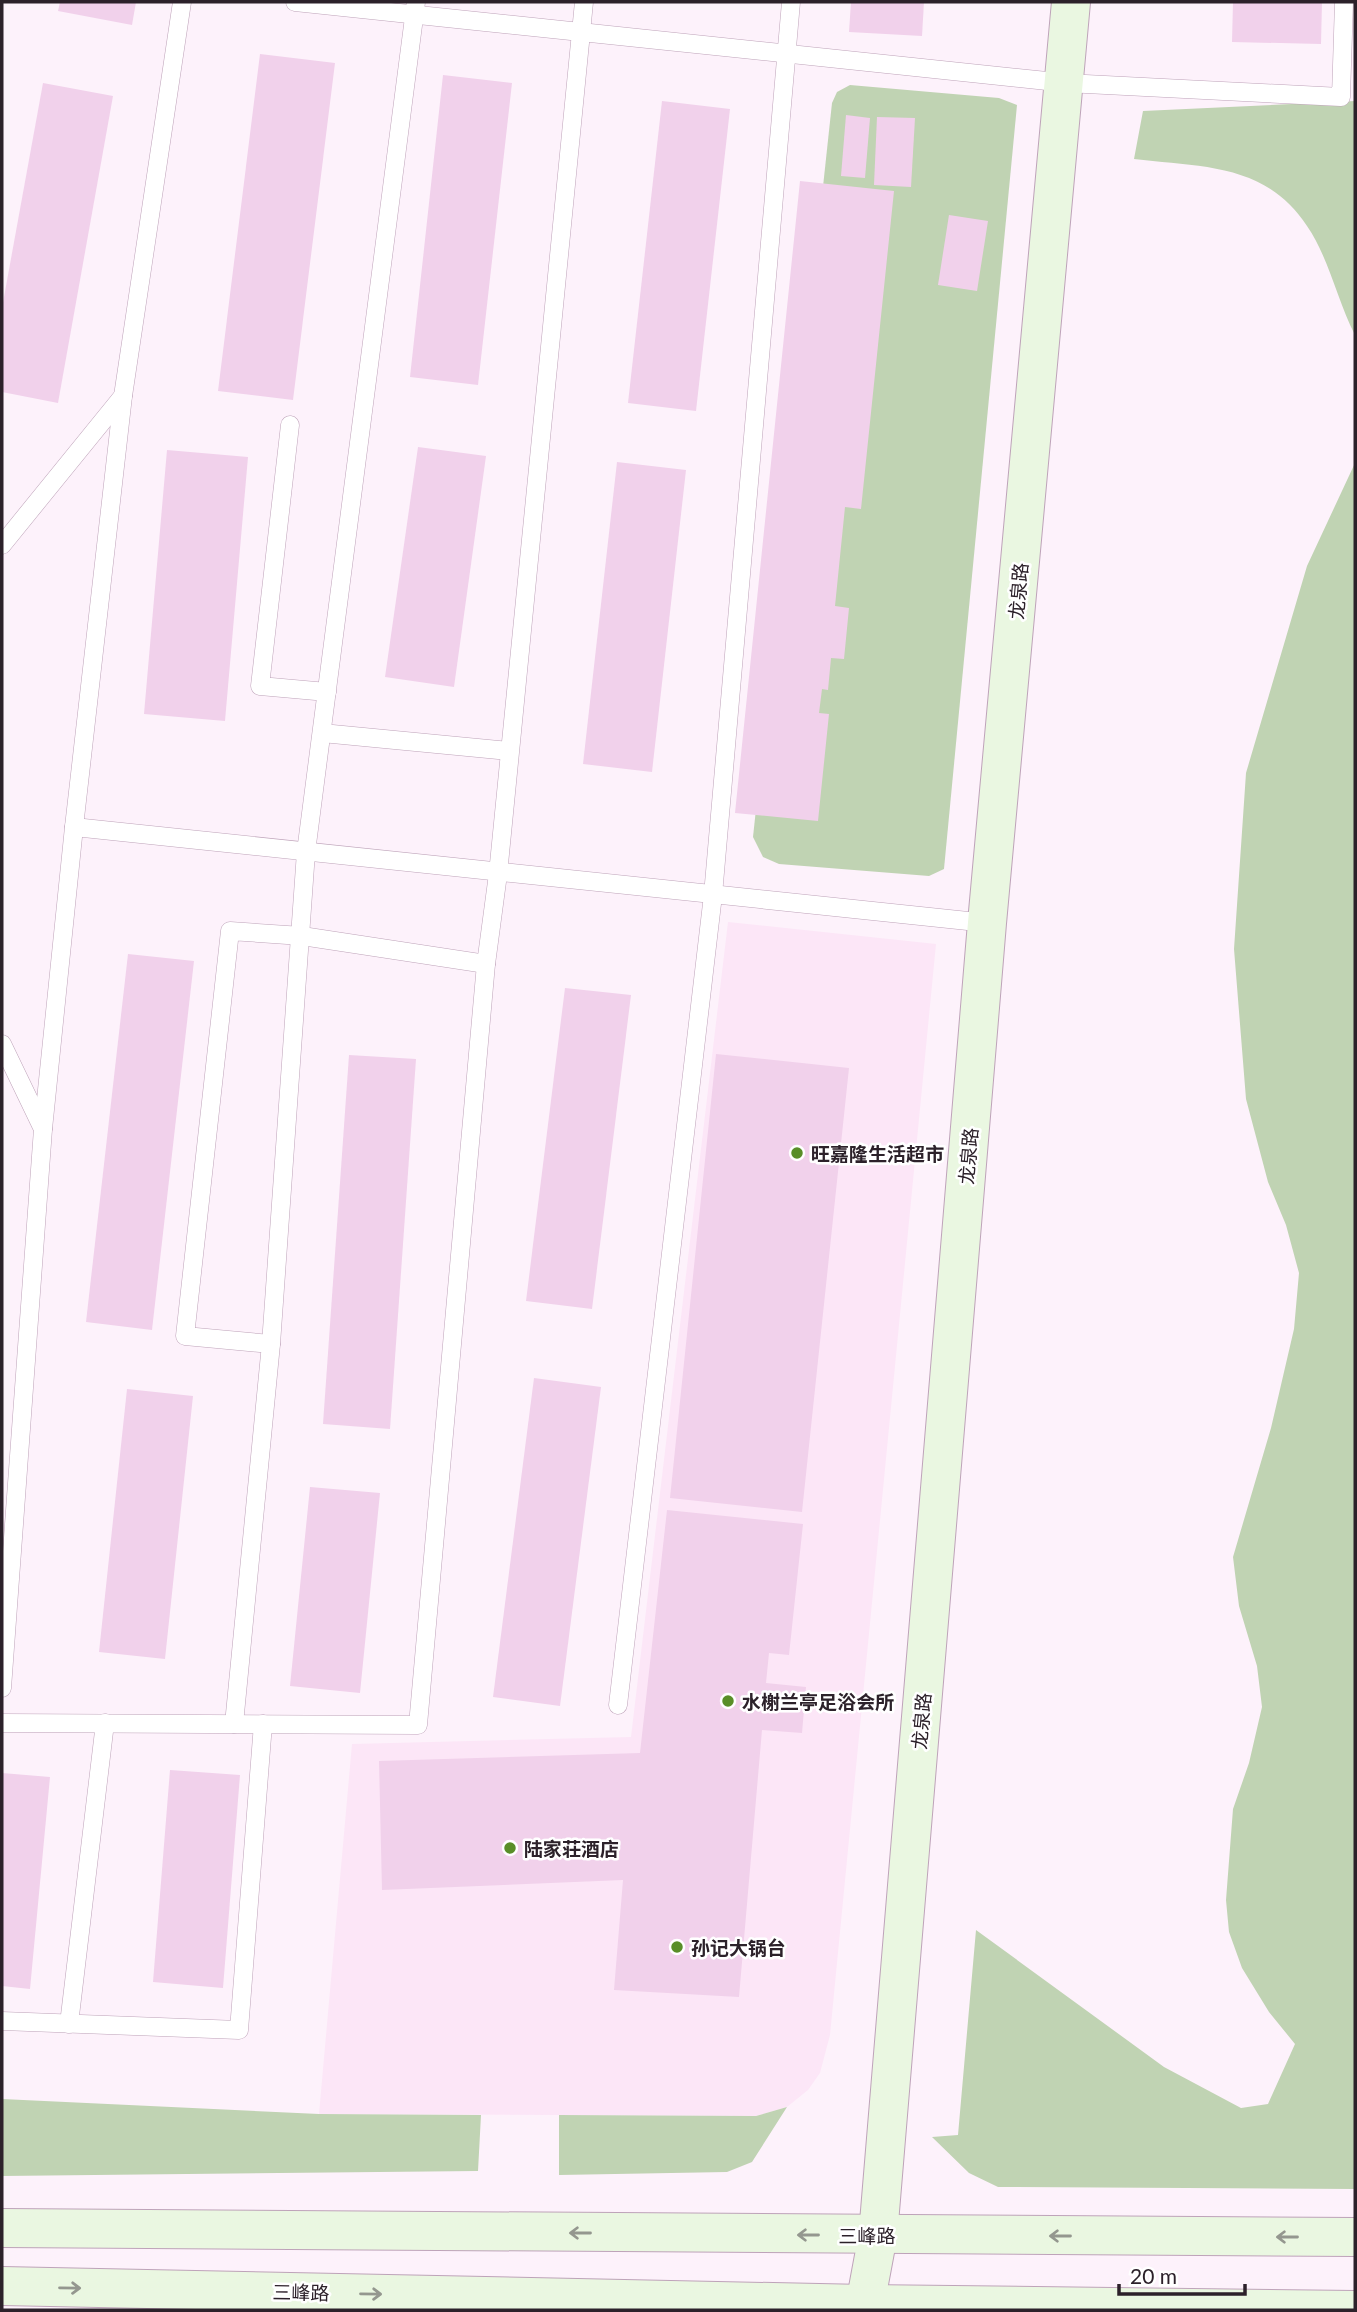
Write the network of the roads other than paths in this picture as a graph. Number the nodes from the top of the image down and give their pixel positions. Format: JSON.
{"nodes":[{"id":1,"x":182,"y":2,"type":"edge"},
{"id":2,"x":295,"y":2,"type":"edge"},
{"id":3,"x":584,"y":2,"type":"edge"},
{"id":4,"x":791,"y":2,"type":"edge"},
{"id":5,"x":1071,"y":2,"type":"edge"},
{"id":6,"x":1344,"y":2,"type":"edge"},
{"id":7,"x":415,"y":8,"type":"edge"},
{"id":8,"x":580,"y":31,"type":"junction"},
{"id":9,"x":788,"y":54,"type":"junction"},
{"id":10,"x":1066,"y":83,"type":"junction"},
{"id":11,"x":123,"y":396,"type":"junction"},
{"id":12,"x":289,"y":425,"type":"dead end"},
{"id":13,"x":2,"y":545,"type":"edge"},
{"id":14,"x":327,"y":692,"type":"junction"},
{"id":15,"x":322,"y":733,"type":"junction"},
{"id":16,"x":509,"y":751,"type":"junction"},
{"id":17,"x":74,"y":827,"type":"junction"},
{"id":18,"x":306,"y":852,"type":"junction"},
{"id":19,"x":498,"y":874,"type":"junction"},
{"id":20,"x":713,"y":895,"type":"junction"},
{"id":21,"x":987,"y":923,"type":"junction"},
{"id":22,"x":302,"y":936,"type":"junction"},
{"id":23,"x":486,"y":964,"type":"junction"},
{"id":24,"x":2,"y":1044,"type":"edge"},
{"id":25,"x":43,"y":1129,"type":"junction"},
{"id":26,"x":271,"y":1344,"type":"junction"},
{"id":27,"x":2,"y":1688,"type":"edge"},
{"id":28,"x":618,"y":1705,"type":"dead end"},
{"id":29,"x":2,"y":1723,"type":"edge"},
{"id":30,"x":105,"y":1723,"type":"junction"},
{"id":31,"x":234,"y":1724,"type":"junction"},
{"id":32,"x":263,"y":1724,"type":"junction"},
{"id":33,"x":2,"y":2021,"type":"edge"},
{"id":34,"x":69,"y":2024,"type":"junction"},
{"id":35,"x":2,"y":2228,"type":"edge"},
{"id":36,"x":878,"y":2235,"type":"junction"},
{"id":37,"x":1355,"y":2237,"type":"edge"},
{"id":38,"x":2,"y":2286,"type":"edge"},
{"id":39,"x":864,"y":2307,"type":"edge"},
{"id":40,"x":1355,"y":2310,"type":"edge"}],
"edges":[{"from":1,"to":11,"type":"lane"},
{"from":2,"to":7,"type":"lane"},
{"from":3,"to":8,"type":"lane"},
{"from":4,"to":9,"type":"lane"},
{"from":5,"to":10,"type":"main road","name":"龙泉路"},
{"from":6,"to":10,"type":"lane"},
{"from":7,"to":8,"type":"lane"},
{"from":7,"to":14,"type":"lane"},
{"from":8,"to":9,"type":"lane"},
{"from":8,"to":16,"type":"lane"},
{"from":9,"to":10,"type":"lane"},
{"from":9,"to":20,"type":"lane"},
{"from":10,"to":21,"type":"main road","name":"龙泉路"},
{"from":11,"to":13,"type":"lane"},
{"from":11,"to":17,"type":"lane"},
{"from":12,"to":14,"type":"lane"},
{"from":14,"to":15,"type":"lane"},
{"from":15,"to":16,"type":"lane"},
{"from":15,"to":18,"type":"lane"},
{"from":16,"to":19,"type":"lane"},
{"from":17,"to":18,"type":"lane"},
{"from":17,"to":25,"type":"lane"},
{"from":18,"to":19,"type":"lane"},
{"from":18,"to":22,"type":"lane"},
{"from":19,"to":20,"type":"lane"},
{"from":19,"to":23,"type":"lane"},
{"from":20,"to":21,"type":"lane"},
{"from":20,"to":28,"type":"lane"},
{"from":21,"to":36,"type":"main road","name":"龙泉路"},
{"from":22,"to":23,"type":"lane"},
{"from":22,"to":26,"type":"lane"},
{"from":22,"to":26,"type":"lane"},
{"from":23,"to":32,"type":"lane"},
{"from":24,"to":25,"type":"lane"},
{"from":25,"to":27,"type":"lane"},
{"from":26,"to":31,"type":"lane"},
{"from":29,"to":30,"type":"lane"},
{"from":30,"to":31,"type":"lane"},
{"from":30,"to":34,"type":"lane"},
{"from":31,"to":32,"type":"lane"},
{"from":32,"to":34,"type":"lane"},
{"from":33,"to":34,"type":"lane"},
{"from":36,"to":35,"type":"main road","name":"三峰路","one_way":true},
{"from":37,"to":36,"type":"main road","name":"三峰路","one_way":true},
{"from":36,"to":39,"type":"main road","name":"龙泉路"},
{"from":38,"to":39,"type":"main road","name":"三峰路","one_way":true},
{"from":39,"to":40,"type":"main road","name":"三峰路"}]}
